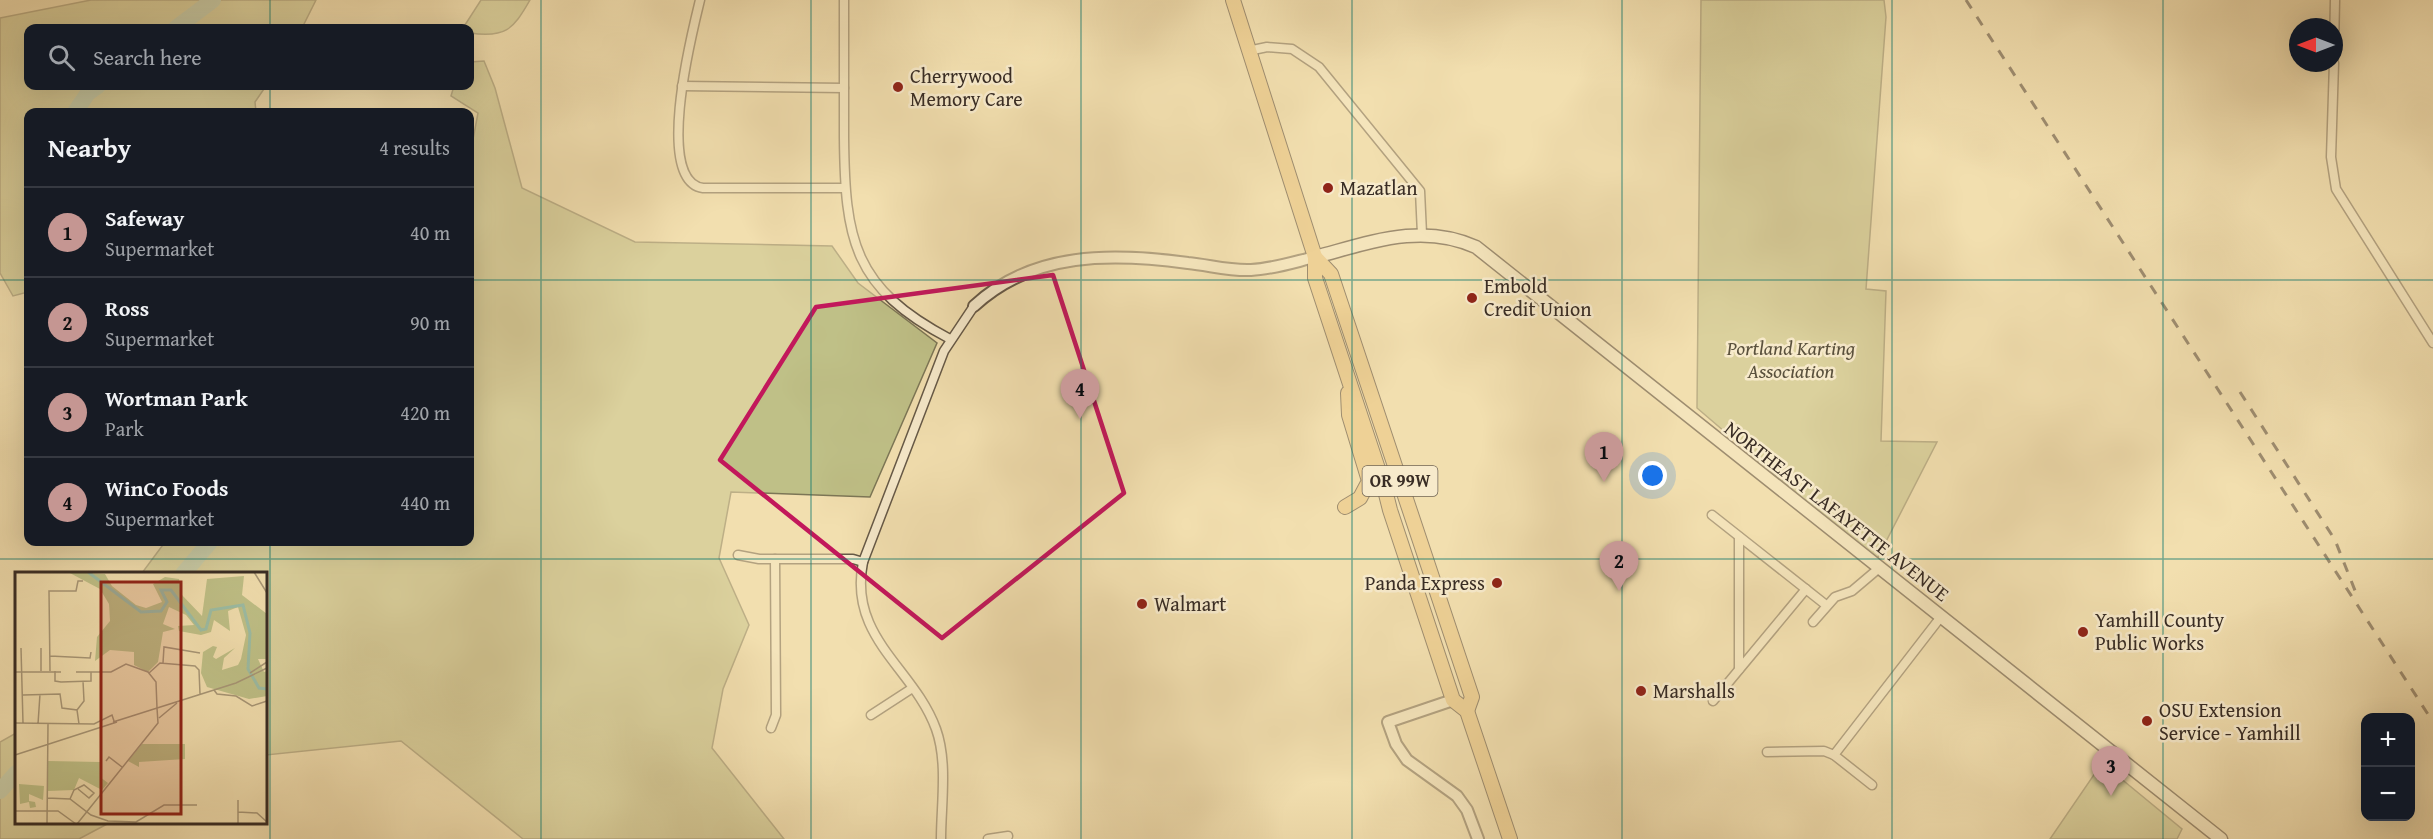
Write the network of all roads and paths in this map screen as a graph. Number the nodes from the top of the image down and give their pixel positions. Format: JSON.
{"nodes":[{"id":1,"x":700,"y":0,"type":"edge"},
{"id":2,"x":844,"y":0,"type":"edge"},
{"id":3,"x":1233,"y":0,"type":"edge"},
{"id":4,"x":2335,"y":0,"type":"edge"},
{"id":5,"x":2335,"y":18,"type":"edge"},
{"id":6,"x":1248,"y":51,"type":"junction"},
{"id":7,"x":2334,"y":72,"type":"edge"},
{"id":8,"x":682,"y":86,"type":"junction"},
{"id":9,"x":844,"y":87,"type":"junction"},
{"id":10,"x":845,"y":188,"type":"junction"},
{"id":11,"x":1422,"y":234,"type":"junction"},
{"id":12,"x":1315,"y":257,"type":"junction"},
{"id":13,"x":975,"y":306,"type":"joint"},
{"id":14,"x":950,"y":339,"type":"junction"},
{"id":15,"x":2433,"y":343,"type":"edge"},
{"id":16,"x":1347,"y":373,"type":"junction"},
{"id":17,"x":1354,"y":394,"type":"junction"},
{"id":18,"x":1406,"y":497,"type":"junction"},
{"id":19,"x":1346,"y":507,"type":"dead end"},
{"id":20,"x":1390,"y":510,"type":"junction"},
{"id":21,"x":1712,"y":515,"type":"dead end"},
{"id":22,"x":1740,"y":537,"type":"junction"},
{"id":23,"x":738,"y":555,"type":"dead end"},
{"id":24,"x":775,"y":559,"type":"junction"},
{"id":25,"x":863,"y":562,"type":"junction"},
{"id":26,"x":1878,"y":569,"type":"junction"},
{"id":27,"x":1431,"y":572,"type":"junction"},
{"id":28,"x":1806,"y":589,"type":"junction"},
{"id":29,"x":1826,"y":605,"type":"junction"},
{"id":30,"x":1940,"y":618,"type":"junction"},
{"id":31,"x":1813,"y":622,"type":"dead end"},
{"id":32,"x":1739,"y":670,"type":"junction"},
{"id":33,"x":911,"y":689,"type":"junction"},
{"id":34,"x":1453,"y":700,"type":"junction"},
{"id":35,"x":1713,"y":701,"type":"dead end"},
{"id":36,"x":1467,"y":711,"type":"junction"},
{"id":37,"x":871,"y":715,"type":"dead end"},
{"id":38,"x":771,"y":728,"type":"dead end"},
{"id":39,"x":1767,"y":752,"type":"dead end"},
{"id":40,"x":1834,"y":756,"type":"junction"},
{"id":41,"x":1872,"y":785,"type":"dead end"},
{"id":42,"x":1008,"y":836,"type":"dead end"},
{"id":43,"x":941,"y":839,"type":"edge"},
{"id":44,"x":987,"y":839,"type":"edge"},
{"id":45,"x":1478,"y":839,"type":"edge"},
{"id":46,"x":1509,"y":839,"type":"edge"},
{"id":47,"x":2221,"y":839,"type":"edge"}],
"edges":[{"from":1,"to":8,"type":"street"},
{"from":2,"to":9,"type":"street"},
{"from":3,"to":6,"type":"highway","number":"OR 99W"},
{"from":4,"to":5,"type":"street"},
{"from":6,"to":11,"type":"street"},
{"from":6,"to":12,"type":"highway","number":"OR 99W"},
{"from":7,"to":15,"type":"street"},
{"from":8,"to":9,"type":"street"},
{"from":8,"to":10,"type":"street"},
{"from":9,"to":10,"type":"street"},
{"from":10,"to":14,"type":"street"},
{"from":11,"to":12,"type":"main road","name":"NORTHEAST LAFAYETTE AVENUE"},
{"from":11,"to":26,"type":"main road","name":"NORTHEAST LAFAYETTE AVENUE"},
{"from":12,"to":13,"type":"street"},
{"from":12,"to":16,"type":"highway","number":"OR 99W"},
{"from":12,"to":18,"type":"highway","number":"OR 99W"},
{"from":13,"to":14,"type":"street"},
{"from":14,"to":25,"type":"street"},
{"from":16,"to":17,"type":"highway","number":"OR 99W"},
{"from":16,"to":19,"type":"highway"},
{"from":17,"to":18,"type":"highway"},
{"from":17,"to":20,"type":"highway","number":"OR 99W"},
{"from":18,"to":27,"type":"highway","number":"OR 99W"},
{"from":20,"to":27,"type":"highway"},
{"from":20,"to":34,"type":"highway","number":"OR 99W"},
{"from":21,"to":22,"type":"street"},
{"from":22,"to":28,"type":"street"},
{"from":22,"to":32,"type":"street"},
{"from":23,"to":24,"type":"street"},
{"from":24,"to":25,"type":"street"},
{"from":24,"to":38,"type":"street"},
{"from":25,"to":33,"type":"street"},
{"from":26,"to":29,"type":"street"},
{"from":26,"to":30,"type":"main road","name":"NORTHEAST LAFAYETTE AVENUE"},
{"from":27,"to":36,"type":"highway","number":"OR 99W"},
{"from":28,"to":29,"type":"street"},
{"from":28,"to":32,"type":"street"},
{"from":29,"to":31,"type":"street"},
{"from":30,"to":40,"type":"street"},
{"from":30,"to":47,"type":"main road","name":"NORTHEAST LAFAYETTE AVENUE"},
{"from":32,"to":35,"type":"street"},
{"from":33,"to":37,"type":"street"},
{"from":33,"to":43,"type":"street"},
{"from":34,"to":36,"type":"highway"},
{"from":34,"to":45,"type":"street"},
{"from":36,"to":46,"type":"highway","number":"OR 99W"},
{"from":39,"to":40,"type":"street"},
{"from":40,"to":41,"type":"street"},
{"from":42,"to":44,"type":"street"}]}
